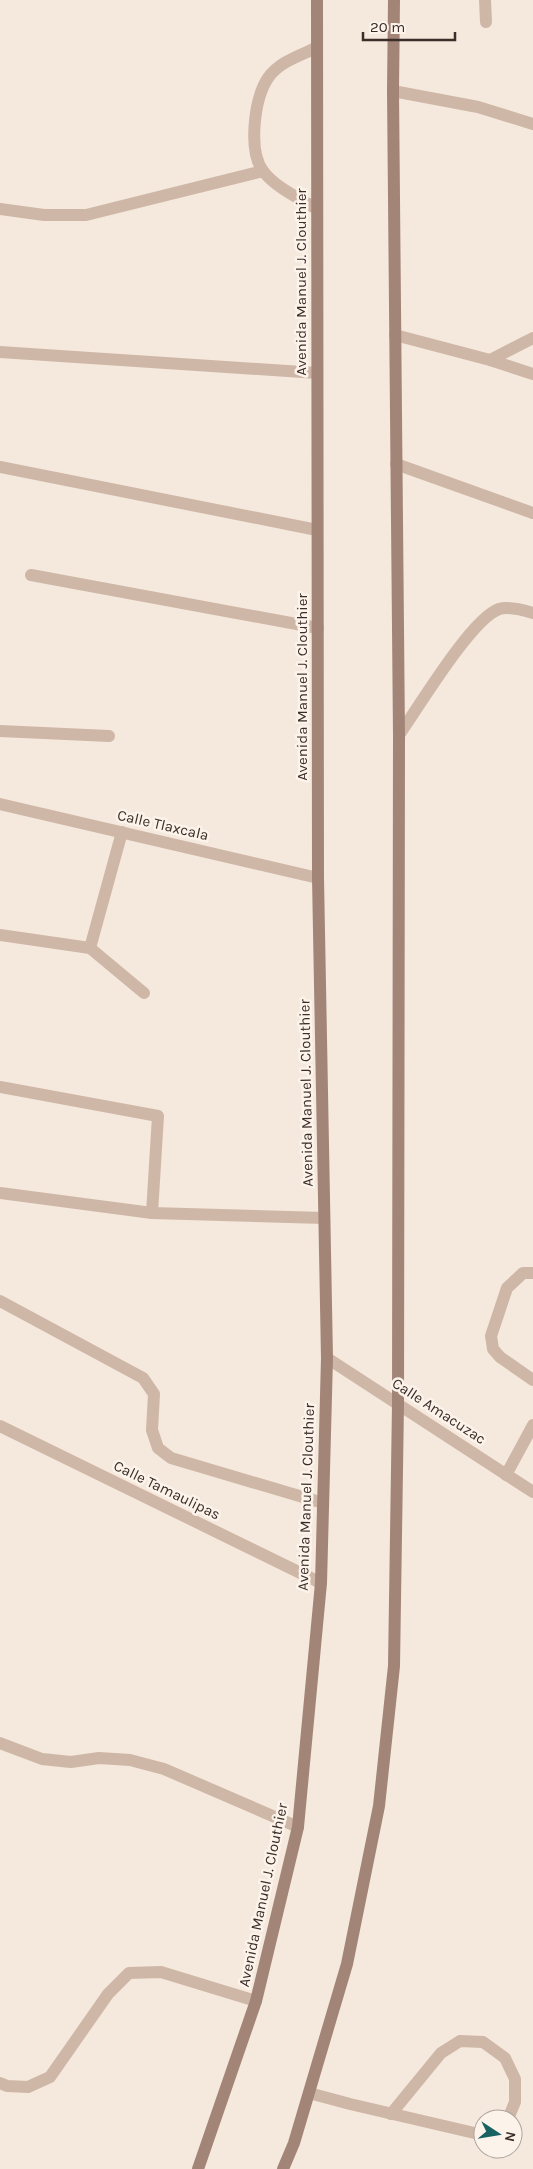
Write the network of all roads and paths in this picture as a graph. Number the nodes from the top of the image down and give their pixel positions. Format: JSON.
{"nodes":[{"id":1,"x":317,"y":0,"type":"edge"},
{"id":2,"x":394,"y":0,"type":"edge"},
{"id":3,"x":485,"y":0,"type":"edge"},
{"id":4,"x":486,"y":22,"type":"dead end"},
{"id":5,"x":316,"y":48,"type":"junction"},
{"id":6,"x":392,"y":90,"type":"junction"},
{"id":7,"x":533,"y":124,"type":"edge"},
{"id":8,"x":263,"y":171,"type":"junction"},
{"id":9,"x":0,"y":209,"type":"edge"},
{"id":10,"x":317,"y":209,"type":"junction"},
{"id":11,"x":395,"y":335,"type":"junction"},
{"id":12,"x":533,"y":338,"type":"edge"},
{"id":13,"x":0,"y":352,"type":"edge"},
{"id":14,"x":490,"y":360,"type":"junction"},
{"id":15,"x":317,"y":373,"type":"junction"},
{"id":16,"x":533,"y":374,"type":"edge"},
{"id":17,"x":396,"y":464,"type":"junction"},
{"id":18,"x":0,"y":468,"type":"edge"},
{"id":19,"x":533,"y":514,"type":"edge"},
{"id":20,"x":317,"y":530,"type":"junction"},
{"id":21,"x":31,"y":575,"type":"dead end"},
{"id":22,"x":533,"y":613,"type":"edge"},
{"id":23,"x":318,"y":628,"type":"junction"},
{"id":24,"x":0,"y":731,"type":"edge"},
{"id":25,"x":399,"y":735,"type":"junction"},
{"id":26,"x":109,"y":736,"type":"dead end"},
{"id":27,"x":0,"y":804,"type":"edge"},
{"id":28,"x":122,"y":832,"type":"junction"},
{"id":29,"x":318,"y":878,"type":"junction"},
{"id":30,"x":0,"y":935,"type":"edge"},
{"id":31,"x":90,"y":948,"type":"junction"},
{"id":32,"x":144,"y":993,"type":"dead end"},
{"id":33,"x":0,"y":1087,"type":"edge"},
{"id":34,"x":0,"y":1193,"type":"edge"},
{"id":35,"x":152,"y":1214,"type":"junction"},
{"id":36,"x":324,"y":1218,"type":"junction"},
{"id":37,"x":533,"y":1274,"type":"edge"},
{"id":38,"x":0,"y":1301,"type":"edge"},
{"id":39,"x":327,"y":1358,"type":"junction"},
{"id":40,"x":533,"y":1380,"type":"edge"},
{"id":41,"x":398,"y":1404,"type":"junction"},
{"id":42,"x":533,"y":1425,"type":"edge"},
{"id":43,"x":0,"y":1426,"type":"edge"},
{"id":44,"x":506,"y":1475,"type":"junction"},
{"id":45,"x":533,"y":1492,"type":"edge"},
{"id":46,"x":323,"y":1503,"type":"junction"},
{"id":47,"x":320,"y":1583,"type":"junction"},
{"id":48,"x":0,"y":1743,"type":"edge"},
{"id":49,"x":298,"y":1827,"type":"junction"},
{"id":50,"x":256,"y":2001,"type":"junction"},
{"id":51,"x":0,"y":2083,"type":"edge"},
{"id":52,"x":309,"y":2093,"type":"junction"},
{"id":53,"x":512,"y":2109,"type":"edge"},
{"id":54,"x":391,"y":2114,"type":"junction"},
{"id":55,"x":473,"y":2133,"type":"edge"},
{"id":56,"x":198,"y":2169,"type":"edge"},
{"id":57,"x":283,"y":2169,"type":"edge"}],
"edges":[{"from":1,"to":5,"type":"main road","name":"Avenida Manuel J. Clouthier"},
{"from":2,"to":6,"type":"main road"},
{"from":3,"to":4,"type":"street"},
{"from":5,"to":8,"type":"street"},
{"from":5,"to":10,"type":"main road","name":"Avenida Manuel J. Clouthier"},
{"from":6,"to":7,"type":"street"},
{"from":6,"to":11,"type":"main road"},
{"from":8,"to":9,"type":"street"},
{"from":8,"to":10,"type":"street"},
{"from":10,"to":15,"type":"main road","name":"Avenida Manuel J. Clouthier"},
{"from":11,"to":14,"type":"street"},
{"from":11,"to":17,"type":"main road"},
{"from":12,"to":14,"type":"street"},
{"from":13,"to":15,"type":"street"},
{"from":14,"to":16,"type":"street"},
{"from":15,"to":20,"type":"main road","name":"Avenida Manuel J. Clouthier"},
{"from":17,"to":19,"type":"street"},
{"from":17,"to":25,"type":"main road"},
{"from":18,"to":20,"type":"street"},
{"from":20,"to":23,"type":"main road","name":"Avenida Manuel J. Clouthier"},
{"from":21,"to":23,"type":"street"},
{"from":22,"to":25,"type":"street"},
{"from":23,"to":29,"type":"main road","name":"Avenida Manuel J. Clouthier"},
{"from":24,"to":26,"type":"street"},
{"from":25,"to":41,"type":"main road"},
{"from":27,"to":28,"type":"street","name":"Calle Tlaxcala"},
{"from":28,"to":29,"type":"street","name":"Calle Tlaxcala"},
{"from":28,"to":31,"type":"street"},
{"from":29,"to":36,"type":"main road","name":"Avenida Manuel J. Clouthier"},
{"from":30,"to":31,"type":"street"},
{"from":31,"to":32,"type":"street"},
{"from":33,"to":35,"type":"street"},
{"from":34,"to":35,"type":"street"},
{"from":35,"to":36,"type":"street"},
{"from":36,"to":39,"type":"main road","name":"Avenida Manuel J. Clouthier"},
{"from":37,"to":40,"type":"street"},
{"from":38,"to":46,"type":"street"},
{"from":39,"to":41,"type":"street","name":"Calle Amacuzac"},
{"from":39,"to":46,"type":"main road","name":"Avenida Manuel J. Clouthier"},
{"from":41,"to":44,"type":"street","name":"Calle Amacuzac"},
{"from":41,"to":52,"type":"main road"},
{"from":42,"to":44,"type":"street"},
{"from":43,"to":47,"type":"street","name":"Calle Tamaulipas"},
{"from":44,"to":45,"type":"street","name":"Calle Amacuzac"},
{"from":46,"to":47,"type":"main road","name":"Avenida Manuel J. Clouthier"},
{"from":47,"to":49,"type":"main road","name":"Avenida Manuel J. Clouthier"},
{"from":48,"to":49,"type":"street"},
{"from":49,"to":50,"type":"main road","name":"Avenida Manuel J. Clouthier"},
{"from":50,"to":51,"type":"street"},
{"from":50,"to":56,"type":"main road","name":"Avenida Manuel J. Clouthier"},
{"from":52,"to":54,"type":"street"},
{"from":52,"to":57,"type":"main road"},
{"from":53,"to":54,"type":"street"},
{"from":54,"to":55,"type":"street"}]}
